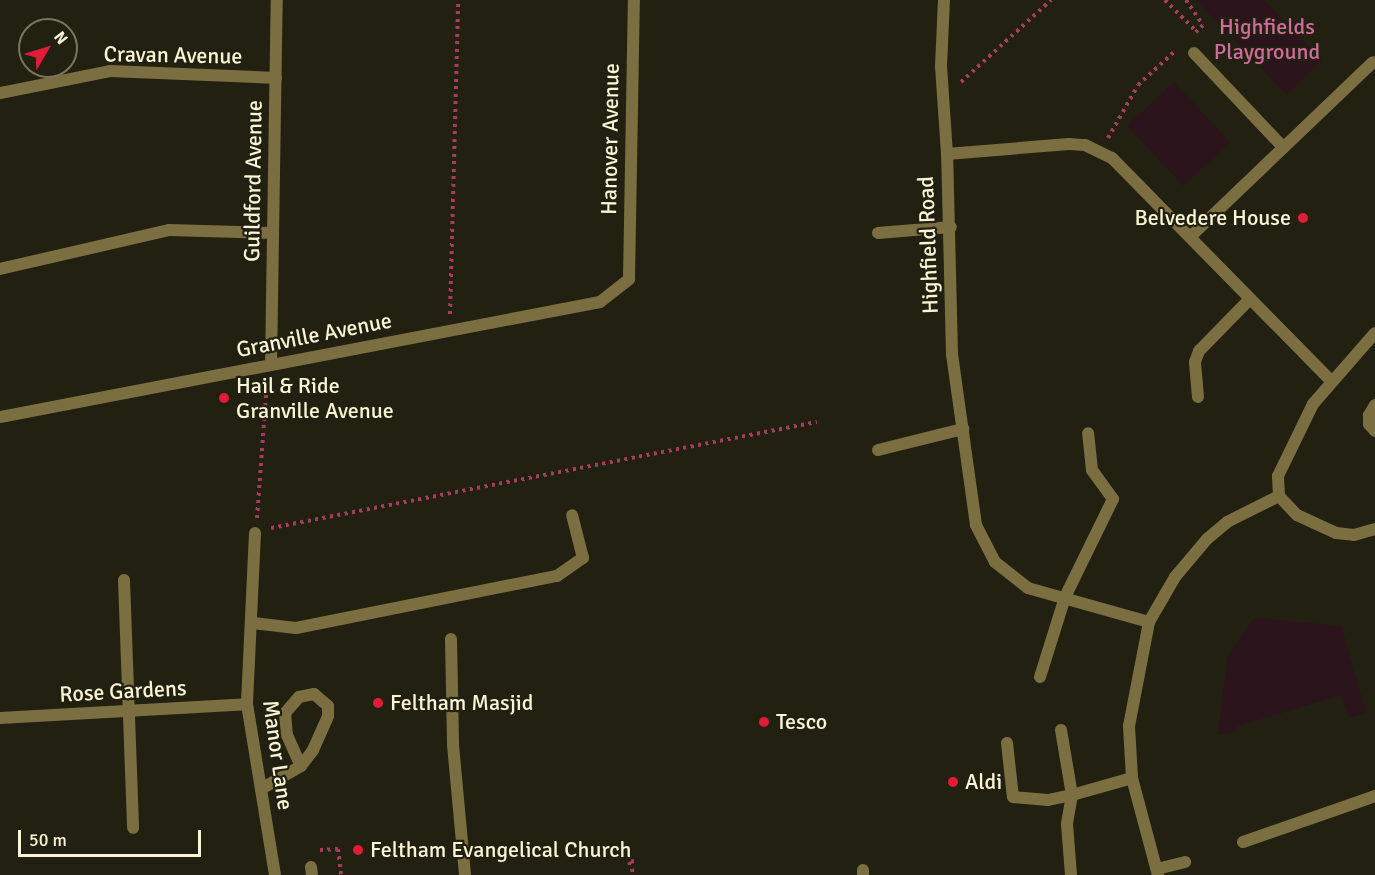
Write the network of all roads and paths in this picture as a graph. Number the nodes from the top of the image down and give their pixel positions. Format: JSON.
{"nodes":[{"id":1,"x":277,"y":0,"type":"edge"},
{"id":2,"x":458,"y":0,"type":"edge"},
{"id":3,"x":634,"y":0,"type":"edge"},
{"id":4,"x":944,"y":0,"type":"edge"},
{"id":5,"x":1051,"y":0,"type":"edge"},
{"id":6,"x":1165,"y":0,"type":"edge"},
{"id":7,"x":1186,"y":0,"type":"edge"},
{"id":8,"x":1196,"y":31,"type":"junction"},
{"id":9,"x":1190,"y":37,"type":"dead end"},
{"id":10,"x":1184,"y":43,"type":"dead end"},
{"id":11,"x":1194,"y":53,"type":"dead end"},
{"id":12,"x":1372,"y":62,"type":"dead end"},
{"id":13,"x":276,"y":78,"type":"junction"},
{"id":14,"x":954,"y":88,"type":"dead end"},
{"id":15,"x":0,"y":93,"type":"edge"},
{"id":16,"x":1107,"y":139,"type":"dead end"},
{"id":17,"x":1283,"y":147,"type":"junction"},
{"id":18,"x":947,"y":154,"type":"junction"},
{"id":19,"x":951,"y":227,"type":"junction"},
{"id":20,"x":273,"y":233,"type":"junction"},
{"id":21,"x":878,"y":233,"type":"dead end"},
{"id":22,"x":1190,"y":237,"type":"junction"},
{"id":23,"x":0,"y":269,"type":"edge"},
{"id":24,"x":629,"y":279,"type":"joint"},
{"id":25,"x":1249,"y":300,"type":"junction"},
{"id":26,"x":444,"y":332,"type":"junction"},
{"id":27,"x":1375,"y":333,"type":"edge"},
{"id":28,"x":271,"y":363,"type":"junction"},
{"id":29,"x":1330,"y":380,"type":"junction"},
{"id":30,"x":1198,"y":397,"type":"dead end"},
{"id":31,"x":1375,"y":405,"type":"edge"},
{"id":32,"x":0,"y":417,"type":"edge"},
{"id":33,"x":817,"y":422,"type":"dead end"},
{"id":34,"x":963,"y":429,"type":"junction"},
{"id":35,"x":1375,"y":431,"type":"edge"},
{"id":36,"x":1088,"y":434,"type":"dead end"},
{"id":37,"x":878,"y":450,"type":"dead end"},
{"id":38,"x":1279,"y":496,"type":"junction"},
{"id":39,"x":572,"y":515,"type":"dead end"},
{"id":40,"x":1375,"y":529,"type":"edge"},
{"id":41,"x":255,"y":533,"type":"junction"},
{"id":42,"x":124,"y":580,"type":"dead end"},
{"id":43,"x":1065,"y":597,"type":"junction"},
{"id":44,"x":1149,"y":622,"type":"junction"},
{"id":45,"x":253,"y":623,"type":"junction"},
{"id":46,"x":451,"y":639,"type":"dead end"},
{"id":47,"x":1041,"y":677,"type":"dead end"},
{"id":48,"x":247,"y":704,"type":"junction"},
{"id":49,"x":130,"y":713,"type":"junction"},
{"id":50,"x":0,"y":718,"type":"edge"},
{"id":51,"x":1060,"y":730,"type":"dead end"},
{"id":52,"x":1007,"y":743,"type":"dead end"},
{"id":53,"x":301,"y":766,"type":"junction"},
{"id":54,"x":1132,"y":778,"type":"junction"},
{"id":55,"x":261,"y":789,"type":"junction"},
{"id":56,"x":1072,"y":795,"type":"junction"},
{"id":57,"x":1375,"y":796,"type":"edge"},
{"id":58,"x":133,"y":828,"type":"dead end"},
{"id":59,"x":1243,"y":842,"type":"dead end"},
{"id":60,"x":634,"y":861,"type":"dead end"},
{"id":61,"x":1185,"y":862,"type":"dead end"},
{"id":62,"x":1158,"y":872,"type":"edge"},
{"id":63,"x":275,"y":875,"type":"edge"},
{"id":64,"x":465,"y":875,"type":"edge"},
{"id":65,"x":634,"y":875,"type":"edge"},
{"id":66,"x":1071,"y":875,"type":"edge"}],
"edges":[{"from":1,"to":13,"type":"street","name":"Guildford Avenue"},
{"from":2,"to":26,"type":"path"},
{"from":3,"to":24,"type":"street","name":"Hanover Avenue"},
{"from":4,"to":18,"type":"street"},
{"from":5,"to":14,"type":"path"},
{"from":6,"to":8,"type":"path"},
{"from":7,"to":8,"type":"path"},
{"from":8,"to":9,"type":"path"},
{"from":10,"to":16,"type":"path"},
{"from":11,"to":17,"type":"street"},
{"from":12,"to":17,"type":"street"},
{"from":13,"to":15,"type":"street","name":"Cravan Avenue"},
{"from":13,"to":20,"type":"street","name":"Guildford Avenue"},
{"from":17,"to":22,"type":"street"},
{"from":18,"to":19,"type":"street","name":"Highfield Road"},
{"from":18,"to":22,"type":"street","name":"Highfield Road"},
{"from":19,"to":21,"type":"street"},
{"from":19,"to":34,"type":"street","name":"Highfield Road"},
{"from":20,"to":23,"type":"street"},
{"from":20,"to":28,"type":"street","name":"Guildford Avenue"},
{"from":22,"to":25,"type":"street","name":"Highfield Road"},
{"from":24,"to":26,"type":"street","name":"Granville Avenue"},
{"from":25,"to":29,"type":"street","name":"Highfield Road"},
{"from":25,"to":30,"type":"street"},
{"from":26,"to":28,"type":"street","name":"Granville Avenue"},
{"from":27,"to":29,"type":"street"},
{"from":28,"to":32,"type":"street","name":"Granville Avenue"},
{"from":28,"to":41,"type":"path"},
{"from":29,"to":38,"type":"street"},
{"from":31,"to":35,"type":"street"},
{"from":33,"to":41,"type":"path"},
{"from":34,"to":37,"type":"street"},
{"from":34,"to":43,"type":"street","name":"Highfield Road"},
{"from":36,"to":43,"type":"street"},
{"from":38,"to":40,"type":"street"},
{"from":38,"to":44,"type":"street"},
{"from":39,"to":45,"type":"street"},
{"from":41,"to":45,"type":"street","name":"Manor Lane"},
{"from":42,"to":49,"type":"street"},
{"from":43,"to":44,"type":"street","name":"Highfield Road"},
{"from":43,"to":47,"type":"street"},
{"from":44,"to":54,"type":"street"},
{"from":45,"to":48,"type":"street","name":"Manor Lane"},
{"from":46,"to":64,"type":"street"},
{"from":48,"to":49,"type":"street","name":"Rose Gardens"},
{"from":48,"to":55,"type":"street","name":"Manor Lane"},
{"from":49,"to":50,"type":"street","name":"Rose Gardens"},
{"from":49,"to":58,"type":"street"},
{"from":51,"to":56,"type":"street"},
{"from":52,"to":56,"type":"street"},
{"from":53,"to":53,"type":"street"},
{"from":53,"to":55,"type":"street"},
{"from":54,"to":56,"type":"street"},
{"from":54,"to":62,"type":"street"},
{"from":55,"to":63,"type":"street","name":"Manor Lane"},
{"from":56,"to":66,"type":"street"},
{"from":57,"to":59,"type":"street"},
{"from":60,"to":65,"type":"path"},
{"from":61,"to":62,"type":"street"}]}
